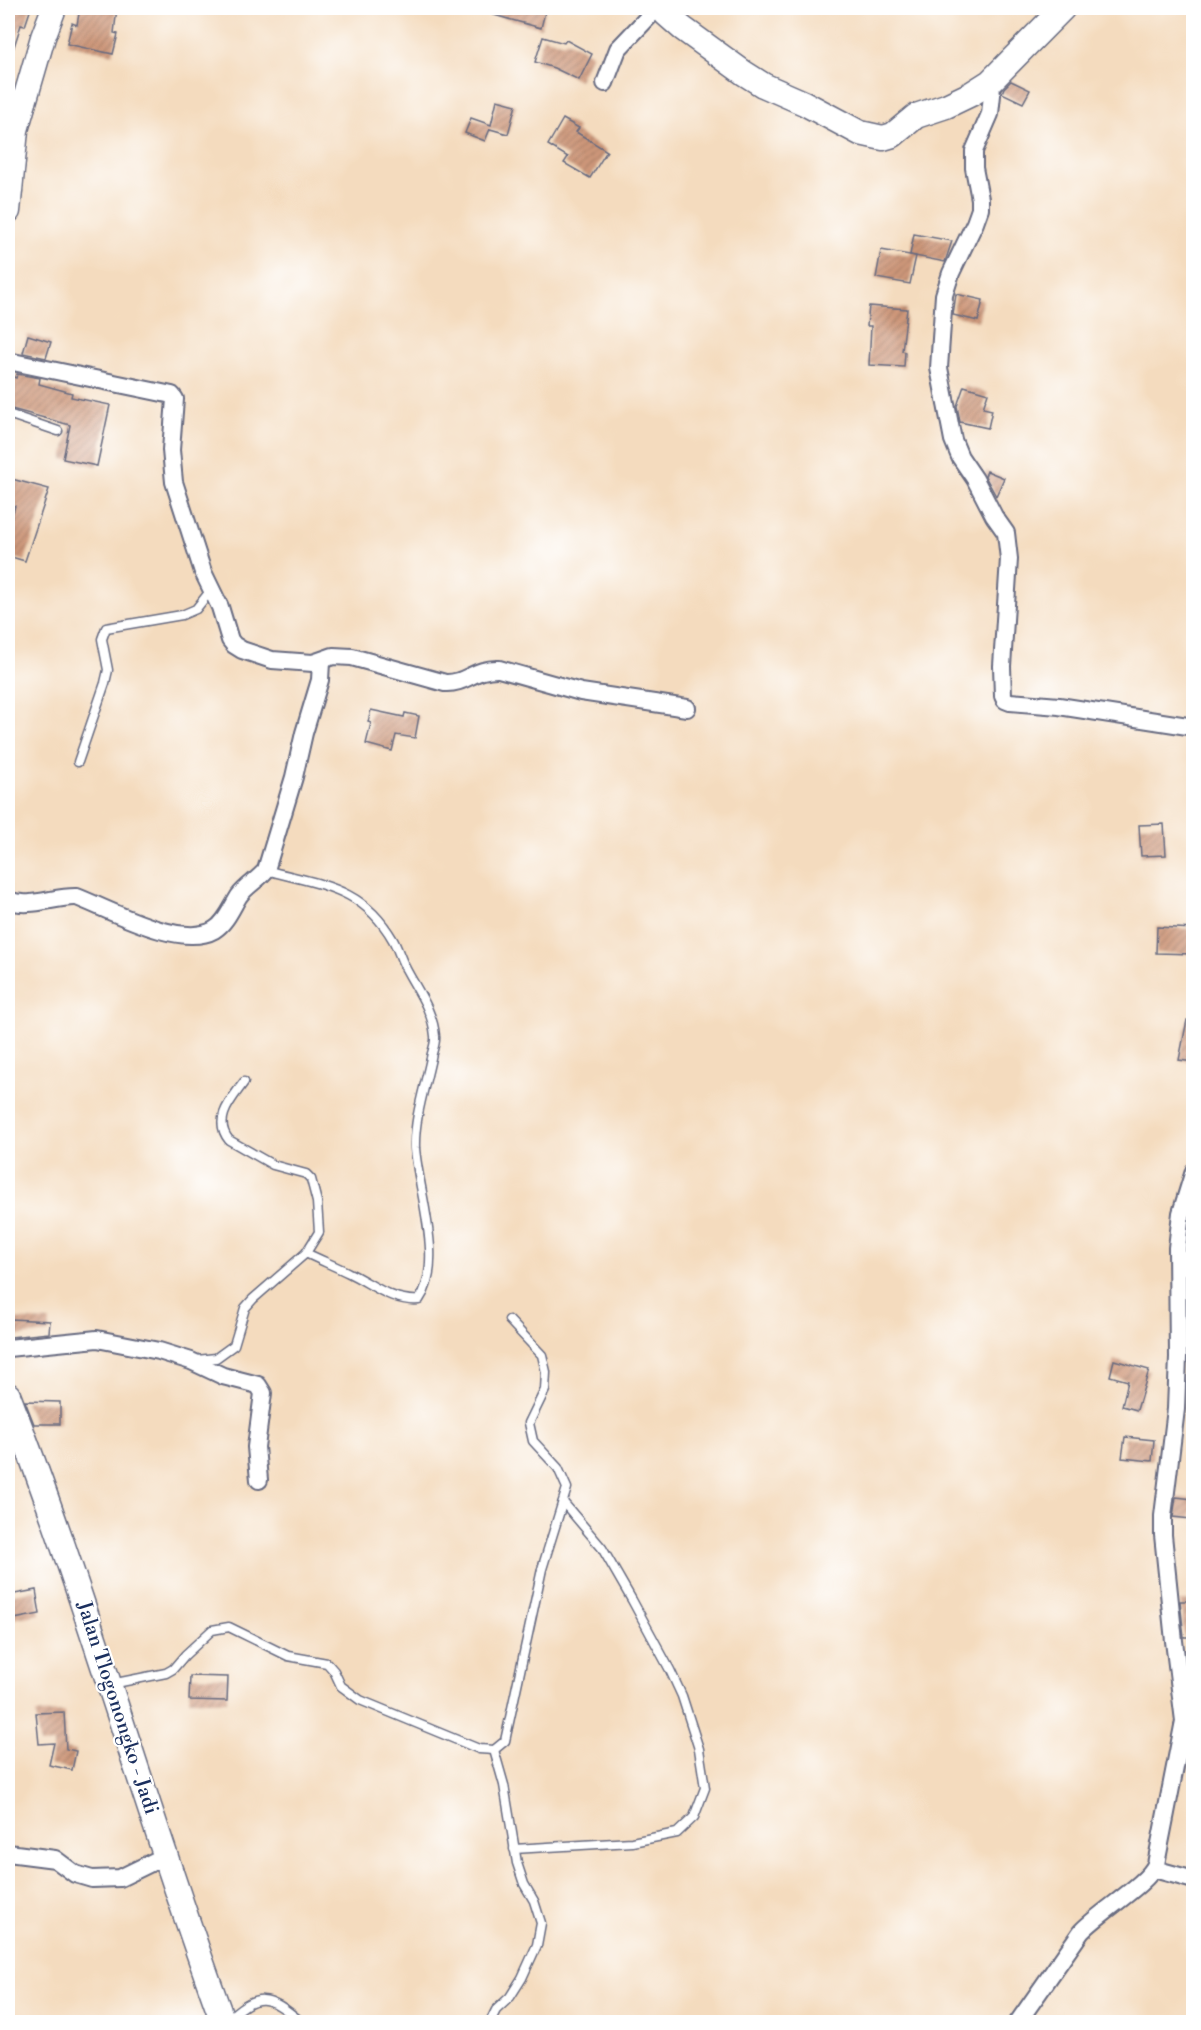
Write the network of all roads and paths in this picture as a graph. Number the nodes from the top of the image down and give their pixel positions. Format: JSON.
{"nodes":[{"id":1,"x":54,"y":8,"type":"edge"},
{"id":2,"x":657,"y":8,"type":"edge"},
{"id":3,"x":663,"y":8,"type":"edge"},
{"id":4,"x":1063,"y":8,"type":"edge"},
{"id":5,"x":990,"y":82,"type":"junction"},
{"id":6,"x":605,"y":83,"type":"dead end"},
{"id":7,"x":8,"y":211,"type":"edge"},
{"id":8,"x":8,"y":361,"type":"edge"},
{"id":9,"x":8,"y":414,"type":"edge"},
{"id":10,"x":58,"y":431,"type":"dead end"},
{"id":11,"x":211,"y":590,"type":"junction"},
{"id":12,"x":321,"y":662,"type":"junction"},
{"id":13,"x":687,"y":708,"type":"dead end"},
{"id":14,"x":1194,"y":727,"type":"edge"},
{"id":15,"x":78,"y":762,"type":"dead end"},
{"id":16,"x":266,"y":870,"type":"junction"},
{"id":17,"x":8,"y":900,"type":"edge"},
{"id":18,"x":244,"y":1082,"type":"dead end"},
{"id":19,"x":1194,"y":1171,"type":"edge"},
{"id":20,"x":306,"y":1253,"type":"junction"},
{"id":21,"x":509,"y":1320,"type":"dead end"},
{"id":22,"x":8,"y":1348,"type":"edge"},
{"id":23,"x":191,"y":1361,"type":"junction"},
{"id":24,"x":8,"y":1395,"type":"edge"},
{"id":25,"x":259,"y":1480,"type":"dead end"},
{"id":26,"x":563,"y":1502,"type":"junction"},
{"id":27,"x":111,"y":1684,"type":"junction"},
{"id":28,"x":494,"y":1750,"type":"junction"},
{"id":29,"x":514,"y":1848,"type":"junction"},
{"id":30,"x":8,"y":1853,"type":"edge"},
{"id":31,"x":165,"y":1856,"type":"junction"},
{"id":32,"x":1154,"y":1869,"type":"junction"},
{"id":33,"x":1194,"y":1880,"type":"edge"},
{"id":34,"x":224,"y":2022,"type":"edge"},
{"id":35,"x":301,"y":2022,"type":"edge"},
{"id":36,"x":490,"y":2022,"type":"edge"},
{"id":37,"x":1018,"y":2022,"type":"edge"}],
"edges":[{"from":1,"to":7,"type":"street"},
{"from":2,"to":6,"type":"street"},
{"from":3,"to":5,"type":"street"},
{"from":4,"to":5,"type":"street"},
{"from":5,"to":14,"type":"street"},
{"from":8,"to":11,"type":"street"},
{"from":9,"to":10,"type":"lane"},
{"from":11,"to":12,"type":"street"},
{"from":11,"to":15,"type":"lane"},
{"from":12,"to":13,"type":"street"},
{"from":12,"to":16,"type":"street"},
{"from":16,"to":17,"type":"street"},
{"from":16,"to":20,"type":"lane"},
{"from":18,"to":20,"type":"lane"},
{"from":19,"to":32,"type":"street"},
{"from":20,"to":23,"type":"lane"},
{"from":21,"to":26,"type":"lane"},
{"from":22,"to":23,"type":"street"},
{"from":23,"to":25,"type":"street"},
{"from":24,"to":27,"type":"street","name":"Jalan Tlogonongko - Jadi"},
{"from":26,"to":28,"type":"lane"},
{"from":26,"to":29,"type":"lane"},
{"from":27,"to":28,"type":"lane"},
{"from":27,"to":31,"type":"street","name":"Jalan Tlogonongko - Jadi"},
{"from":28,"to":29,"type":"lane"},
{"from":29,"to":36,"type":"lane"},
{"from":30,"to":31,"type":"street"},
{"from":31,"to":34,"type":"street","name":"Jalan Tlogonongko - Jadi"},
{"from":32,"to":33,"type":"street"},
{"from":32,"to":37,"type":"street"},
{"from":34,"to":35,"type":"lane"}]}
